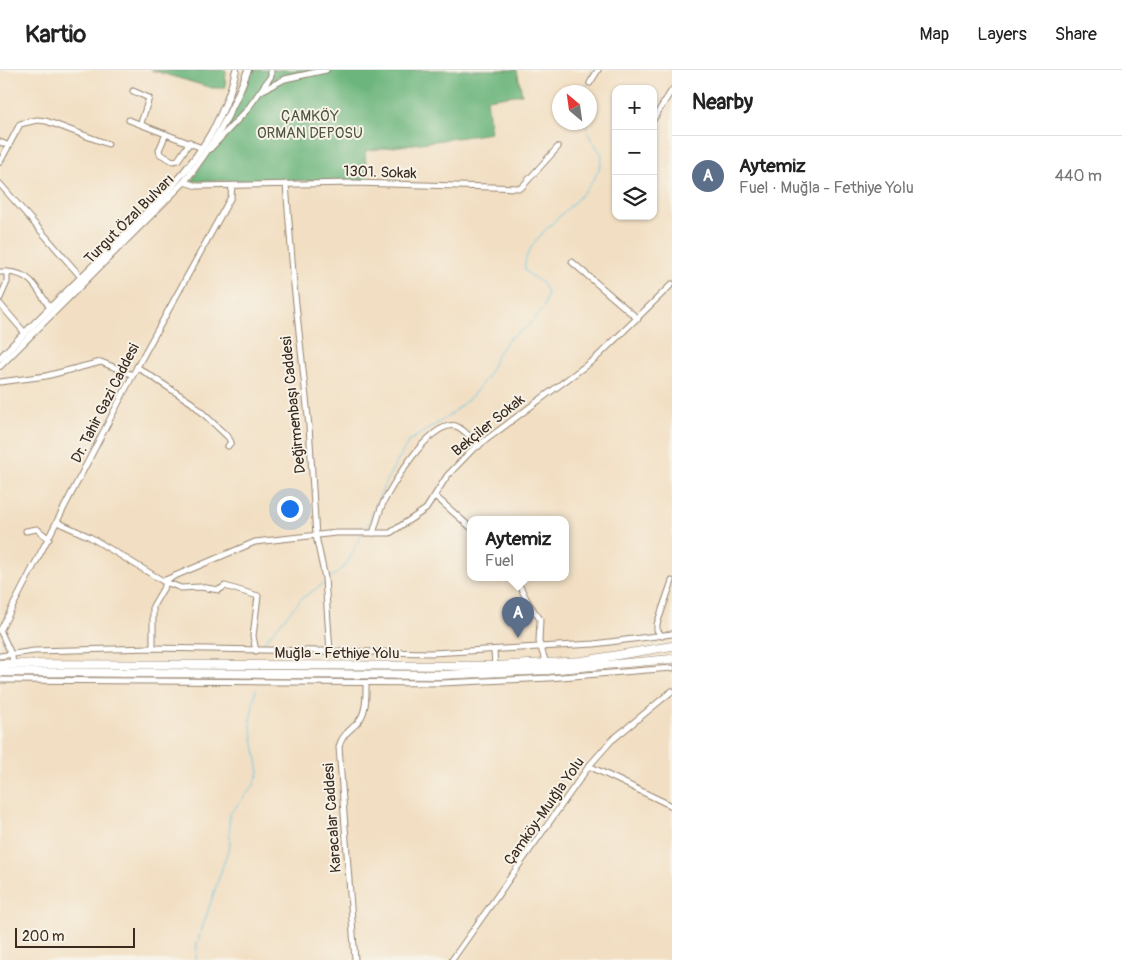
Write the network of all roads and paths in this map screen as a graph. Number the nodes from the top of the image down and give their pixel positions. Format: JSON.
{"nodes":[{"id":1,"x":236,"y":70,"type":"edge"},
{"id":2,"x":248,"y":70,"type":"edge"},
{"id":3,"x":271,"y":70,"type":"edge"},
{"id":4,"x":326,"y":70,"type":"edge"},
{"id":5,"x":598,"y":70,"type":"edge"},
{"id":6,"x":590,"y":83,"type":"dead end"},
{"id":7,"x":672,"y":90,"type":"edge"},
{"id":8,"x":133,"y":91,"type":"dead end"},
{"id":9,"x":260,"y":91,"type":"junction"},
{"id":10,"x":657,"y":114,"type":"edge"},
{"id":11,"x":129,"y":120,"type":"dead end"},
{"id":12,"x":140,"y":123,"type":"junction"},
{"id":13,"x":166,"y":134,"type":"junction"},
{"id":14,"x":0,"y":142,"type":"edge"},
{"id":15,"x":190,"y":142,"type":"junction"},
{"id":16,"x":108,"y":144,"type":"dead end"},
{"id":17,"x":9,"y":146,"type":"junction"},
{"id":18,"x":558,"y":147,"type":"dead end"},
{"id":19,"x":205,"y":150,"type":"junction"},
{"id":20,"x":0,"y":162,"type":"edge"},
{"id":21,"x":184,"y":182,"type":"junction"},
{"id":22,"x":0,"y":184,"type":"edge"},
{"id":23,"x":286,"y":184,"type":"junction"},
{"id":24,"x":232,"y":186,"type":"junction"},
{"id":25,"x":572,"y":262,"type":"dead end"},
{"id":26,"x":0,"y":272,"type":"edge"},
{"id":27,"x":7,"y":272,"type":"junction"},
{"id":28,"x":82,"y":277,"type":"junction"},
{"id":29,"x":672,"y":284,"type":"edge"},
{"id":30,"x":0,"y":298,"type":"edge"},
{"id":31,"x":0,"y":304,"type":"edge"},
{"id":32,"x":50,"y":308,"type":"junction"},
{"id":33,"x":638,"y":319,"type":"junction"},
{"id":34,"x":25,"y":332,"type":"junction"},
{"id":35,"x":0,"y":358,"type":"edge"},
{"id":36,"x":0,"y":366,"type":"edge"},
{"id":37,"x":137,"y":367,"type":"junction"},
{"id":38,"x":133,"y":375,"type":"junction"},
{"id":39,"x":0,"y":382,"type":"edge"},
{"id":40,"x":228,"y":446,"type":"dead end"},
{"id":41,"x":479,"y":446,"type":"junction"},
{"id":42,"x":435,"y":496,"type":"junction"},
{"id":43,"x":57,"y":522,"type":"junction"},
{"id":44,"x":467,"y":524,"type":"edge"},
{"id":45,"x":26,"y":531,"type":"dead end"},
{"id":46,"x":370,"y":533,"type":"junction"},
{"id":47,"x":316,"y":536,"type":"junction"},
{"id":48,"x":48,"y":539,"type":"junction"},
{"id":49,"x":165,"y":581,"type":"junction"},
{"id":50,"x":517,"y":581,"type":"edge"},
{"id":51,"x":672,"y":581,"type":"edge"},
{"id":52,"x":0,"y":630,"type":"edge"},
{"id":53,"x":672,"y":634,"type":"edge"},
{"id":54,"x":662,"y":636,"type":"junction"},
{"id":55,"x":672,"y":646,"type":"edge"},
{"id":56,"x":153,"y":648,"type":"junction"},
{"id":57,"x":541,"y":648,"type":"junction"},
{"id":58,"x":256,"y":651,"type":"junction"},
{"id":59,"x":494,"y":651,"type":"junction"},
{"id":60,"x":330,"y":652,"type":"junction"},
{"id":61,"x":0,"y":656,"type":"edge"},
{"id":62,"x":672,"y":659,"type":"edge"},
{"id":63,"x":12,"y":660,"type":"junction"},
{"id":64,"x":546,"y":663,"type":"junction"},
{"id":65,"x":0,"y":664,"type":"edge"},
{"id":66,"x":495,"y":666,"type":"junction"},
{"id":67,"x":672,"y":668,"type":"edge"},
{"id":68,"x":0,"y":672,"type":"edge"},
{"id":69,"x":447,"y":674,"type":"junction"},
{"id":70,"x":406,"y":675,"type":"junction"},
{"id":71,"x":282,"y":678,"type":"junction"},
{"id":72,"x":0,"y":680,"type":"edge"},
{"id":73,"x":366,"y":683,"type":"junction"},
{"id":74,"x":410,"y":683,"type":"junction"},
{"id":75,"x":444,"y":683,"type":"junction"},
{"id":76,"x":672,"y":691,"type":"edge"},
{"id":77,"x":589,"y":766,"type":"junction"},
{"id":78,"x":672,"y":806,"type":"edge"},
{"id":79,"x":355,"y":960,"type":"edge"},
{"id":80,"x":452,"y":960,"type":"edge"}],
"edges":[{"from":1,"to":19,"type":"main road"},
{"from":2,"to":19,"type":"main road","name":"Turgut Özal Bulvarı"},
{"from":3,"to":9,"type":"street"},
{"from":4,"to":9,"type":"street"},
{"from":5,"to":6,"type":"street"},
{"from":7,"to":10,"type":"street"},
{"from":8,"to":12,"type":"street"},
{"from":9,"to":19,"type":"street"},
{"from":11,"to":12,"type":"street"},
{"from":12,"to":13,"type":"street"},
{"from":13,"to":15,"type":"street"},
{"from":13,"to":15,"type":"street"},
{"from":14,"to":17,"type":"street"},
{"from":15,"to":19,"type":"street"},
{"from":16,"to":17,"type":"street"},
{"from":17,"to":20,"type":"street"},
{"from":18,"to":23,"type":"street","name":"1301. Sokak"},
{"from":19,"to":21,"type":"main road","name":"Turgut Özal Bulvarı"},
{"from":19,"to":28,"type":"main road"},
{"from":21,"to":24,"type":"street","name":"1301. Sokak"},
{"from":21,"to":36,"type":"main road","name":"Turgut Özal Bulvarı"},
{"from":22,"to":28,"type":"street"},
{"from":23,"to":24,"type":"street","name":"1301. Sokak"},
{"from":23,"to":47,"type":"street","name":"Değirmenbaşı Caddesi"},
{"from":24,"to":37,"type":"street","name":"Dr. Tahir Gazi Caddesi"},
{"from":25,"to":33,"type":"street"},
{"from":26,"to":27,"type":"street"},
{"from":27,"to":30,"type":"street"},
{"from":27,"to":32,"type":"street"},
{"from":28,"to":32,"type":"main road"},
{"from":29,"to":33,"type":"street","name":"Bekçiler Sokak"},
{"from":31,"to":34,"type":"street"},
{"from":32,"to":34,"type":"main road"},
{"from":33,"to":41,"type":"street","name":"Bekçiler Sokak"},
{"from":34,"to":35,"type":"main road"},
{"from":37,"to":38,"type":"street","name":"Dr. Tahir Gazi Caddesi"},
{"from":37,"to":40,"type":"street"},
{"from":38,"to":39,"type":"street"},
{"from":38,"to":43,"type":"street","name":"Dr. Tahir Gazi Caddesi"},
{"from":41,"to":42,"type":"street","name":"Bekçiler Sokak"},
{"from":41,"to":46,"type":"street"},
{"from":42,"to":44,"type":"street"},
{"from":42,"to":46,"type":"street","name":"Bekçiler Sokak"},
{"from":43,"to":48,"type":"street","name":"Dr. Tahir Gazi Caddesi"},
{"from":43,"to":49,"type":"street"},
{"from":45,"to":48,"type":"street"},
{"from":46,"to":47,"type":"street","name":"Bekçiler Sokak"},
{"from":47,"to":49,"type":"street","name":"Bekçiler Sokak"},
{"from":47,"to":60,"type":"street","name":"Değirmenbaşı Caddesi"},
{"from":48,"to":52,"type":"street","name":"Dr. Tahir Gazi Caddesi"},
{"from":49,"to":56,"type":"street"},
{"from":49,"to":58,"type":"street"},
{"from":50,"to":57,"type":"street"},
{"from":51,"to":54,"type":"street"},
{"from":52,"to":63,"type":"street"},
{"from":53,"to":54,"type":"street"},
{"from":54,"to":57,"type":"street"},
{"from":55,"to":64,"type":"highway","name":"Muğla - Fethiye Yolu"},
{"from":56,"to":58,"type":"street"},
{"from":56,"to":63,"type":"street"},
{"from":57,"to":59,"type":"street"},
{"from":57,"to":64,"type":"street"},
{"from":58,"to":60,"type":"street"},
{"from":59,"to":60,"type":"street"},
{"from":59,"to":66,"type":"street"},
{"from":61,"to":63,"type":"street"},
{"from":62,"to":69,"type":"highway","name":"Muğla - Fethiye Yolu"},
{"from":63,"to":65,"type":"highway","name":"Muğla - Fethiye Yolu"},
{"from":63,"to":66,"type":"highway","name":"Muğla - Fethiye Yolu"},
{"from":64,"to":66,"type":"highway","name":"Muğla - Fethiye Yolu"},
{"from":67,"to":75,"type":"street"},
{"from":68,"to":71,"type":"highway","name":"Muğla - Fethiye Yolu"},
{"from":69,"to":70,"type":"highway","name":"Muğla - Fethiye Yolu"},
{"from":69,"to":75,"type":"street"},
{"from":70,"to":71,"type":"highway","name":"Muğla - Fethiye Yolu"},
{"from":70,"to":74,"type":"street"},
{"from":71,"to":72,"type":"street"},
{"from":71,"to":73,"type":"street"},
{"from":73,"to":74,"type":"street"},
{"from":73,"to":79,"type":"street","name":"Karacalar Caddesi"},
{"from":74,"to":75,"type":"street"},
{"from":76,"to":77,"type":"street","name":"Çamköy-Muığla Yolu"},
{"from":77,"to":78,"type":"street"},
{"from":77,"to":80,"type":"street","name":"Çamköy-Muığla Yolu"}]}
